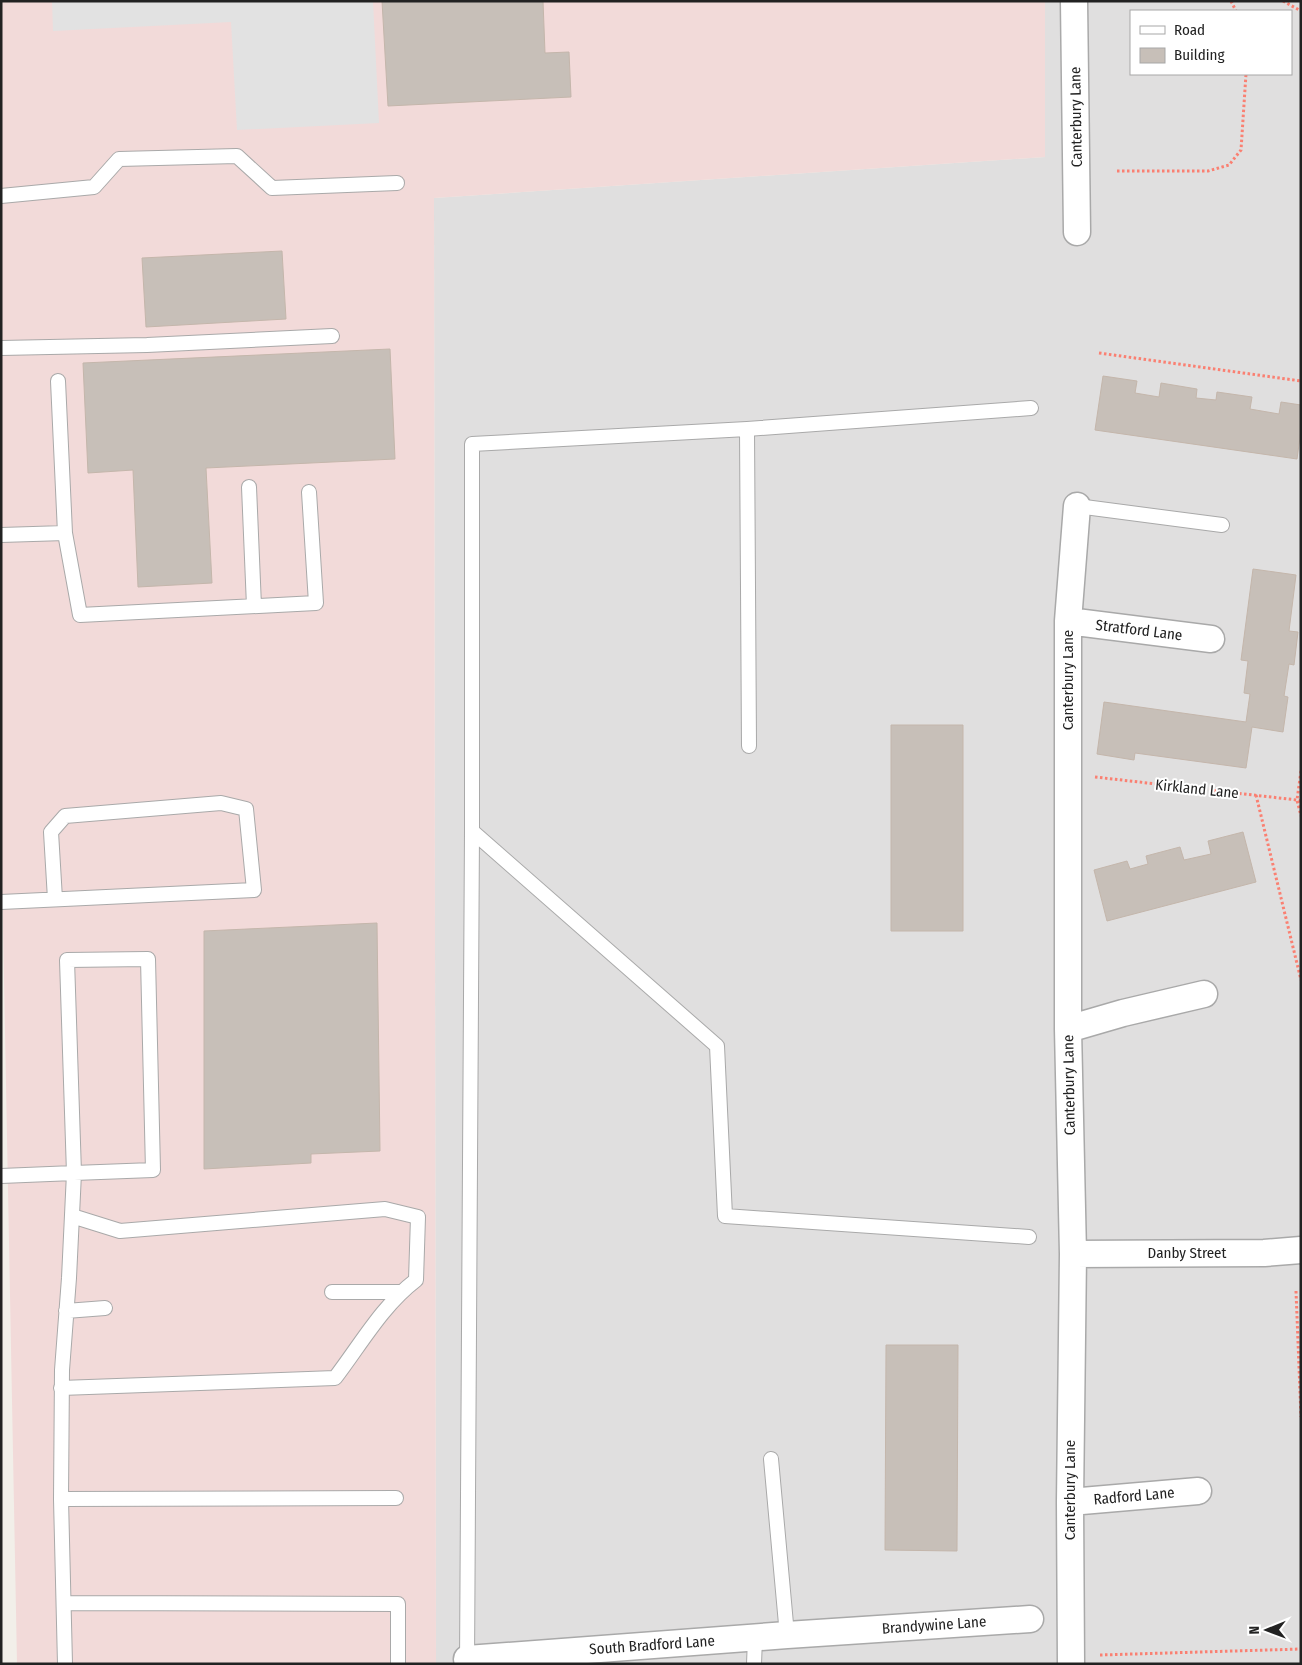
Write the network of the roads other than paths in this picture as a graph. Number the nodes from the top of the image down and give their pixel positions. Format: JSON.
{"nodes":[{"id":1,"x":1074,"y":1,"type":"edge"},
{"id":2,"x":398,"y":183,"type":"dead end"},
{"id":3,"x":1,"y":196,"type":"edge"},
{"id":4,"x":1077,"y":232,"type":"dead end"},
{"id":5,"x":332,"y":336,"type":"dead end"},
{"id":6,"x":1,"y":348,"type":"edge"},
{"id":7,"x":58,"y":381,"type":"dead end"},
{"id":8,"x":1031,"y":408,"type":"dead end"},
{"id":9,"x":747,"y":429,"type":"junction"},
{"id":10,"x":249,"y":487,"type":"dead end"},
{"id":11,"x":308,"y":492,"type":"dead end"},
{"id":12,"x":1077,"y":506,"type":"joint"},
{"id":13,"x":1222,"y":525,"type":"dead end"},
{"id":14,"x":65,"y":533,"type":"junction"},
{"id":15,"x":1,"y":535,"type":"edge"},
{"id":16,"x":254,"y":606,"type":"junction"},
{"id":17,"x":1068,"y":621,"type":"junction"},
{"id":18,"x":1211,"y":639,"type":"dead end"},
{"id":19,"x":749,"y":746,"type":"dead end"},
{"id":20,"x":472,"y":831,"type":"junction"},
{"id":21,"x":55,"y":900,"type":"junction"},
{"id":22,"x":1,"y":902,"type":"edge"},
{"id":23,"x":1204,"y":994,"type":"dead end"},
{"id":24,"x":1068,"y":1028,"type":"junction"},
{"id":25,"x":74,"y":1172,"type":"junction"},
{"id":26,"x":1,"y":1176,"type":"edge"},
{"id":27,"x":72,"y":1216,"type":"junction"},
{"id":28,"x":1029,"y":1237,"type":"dead end"},
{"id":29,"x":1301,"y":1250,"type":"edge"},
{"id":30,"x":1074,"y":1254,"type":"junction"},
{"id":31,"x":332,"y":1292,"type":"dead end"},
{"id":32,"x":400,"y":1292,"type":"junction"},
{"id":33,"x":105,"y":1308,"type":"dead end"},
{"id":34,"x":66,"y":1311,"type":"junction"},
{"id":35,"x":62,"y":1388,"type":"junction"},
{"id":36,"x":771,"y":1460,"type":"dead end"},
{"id":37,"x":1198,"y":1491,"type":"dead end"},
{"id":38,"x":396,"y":1498,"type":"dead end"},
{"id":39,"x":61,"y":1499,"type":"junction"},
{"id":40,"x":1070,"y":1502,"type":"junction"},
{"id":41,"x":64,"y":1603,"type":"junction"},
{"id":42,"x":1030,"y":1619,"type":"dead end"},
{"id":43,"x":838,"y":1632,"type":"joint"},
{"id":44,"x":788,"y":1635,"type":"junction"},
{"id":45,"x":755,"y":1638,"type":"junction"},
{"id":46,"x":467,"y":1662,"type":"edge"},
{"id":47,"x":65,"y":1664,"type":"edge"},
{"id":48,"x":398,"y":1664,"type":"edge"},
{"id":49,"x":754,"y":1664,"type":"edge"},
{"id":50,"x":1071,"y":1664,"type":"edge"}],
"edges":[{"from":1,"to":4,"type":"street","name":"Canterbury Lane"},
{"from":2,"to":3,"type":"lane"},
{"from":5,"to":6,"type":"lane"},
{"from":7,"to":14,"type":"lane"},
{"from":8,"to":9,"type":"lane"},
{"from":9,"to":19,"type":"lane"},
{"from":9,"to":20,"type":"lane"},
{"from":10,"to":16,"type":"lane"},
{"from":11,"to":16,"type":"lane"},
{"from":12,"to":13,"type":"lane"},
{"from":12,"to":17,"type":"street","name":"Canterbury Lane"},
{"from":14,"to":15,"type":"lane"},
{"from":14,"to":16,"type":"lane"},
{"from":17,"to":18,"type":"street","name":"Stratford Lane"},
{"from":17,"to":24,"type":"street","name":"Canterbury Lane"},
{"from":20,"to":28,"type":"lane"},
{"from":20,"to":46,"type":"lane"},
{"from":21,"to":21,"type":"lane"},
{"from":21,"to":22,"type":"lane"},
{"from":23,"to":24,"type":"street"},
{"from":24,"to":30,"type":"street","name":"Canterbury Lane"},
{"from":25,"to":25,"type":"lane"},
{"from":25,"to":26,"type":"lane"},
{"from":25,"to":27,"type":"lane"},
{"from":27,"to":32,"type":"lane"},
{"from":27,"to":34,"type":"lane"},
{"from":29,"to":30,"type":"street","name":"Danby Street"},
{"from":30,"to":40,"type":"street","name":"Canterbury Lane"},
{"from":31,"to":32,"type":"lane"},
{"from":32,"to":35,"type":"lane"},
{"from":33,"to":34,"type":"lane"},
{"from":34,"to":35,"type":"lane"},
{"from":35,"to":39,"type":"lane"},
{"from":36,"to":44,"type":"lane"},
{"from":37,"to":40,"type":"street","name":"Radford Lane"},
{"from":38,"to":39,"type":"lane"},
{"from":39,"to":41,"type":"lane"},
{"from":40,"to":50,"type":"street","name":"Canterbury Lane"},
{"from":41,"to":47,"type":"lane"},
{"from":41,"to":48,"type":"lane"},
{"from":42,"to":43,"type":"street","name":"Brandywine Lane"},
{"from":43,"to":44,"type":"street","name":"South Bradford Lane"},
{"from":44,"to":45,"type":"street","name":"South Bradford Lane"},
{"from":45,"to":46,"type":"street","name":"South Bradford Lane"},
{"from":45,"to":49,"type":"lane"}]}
